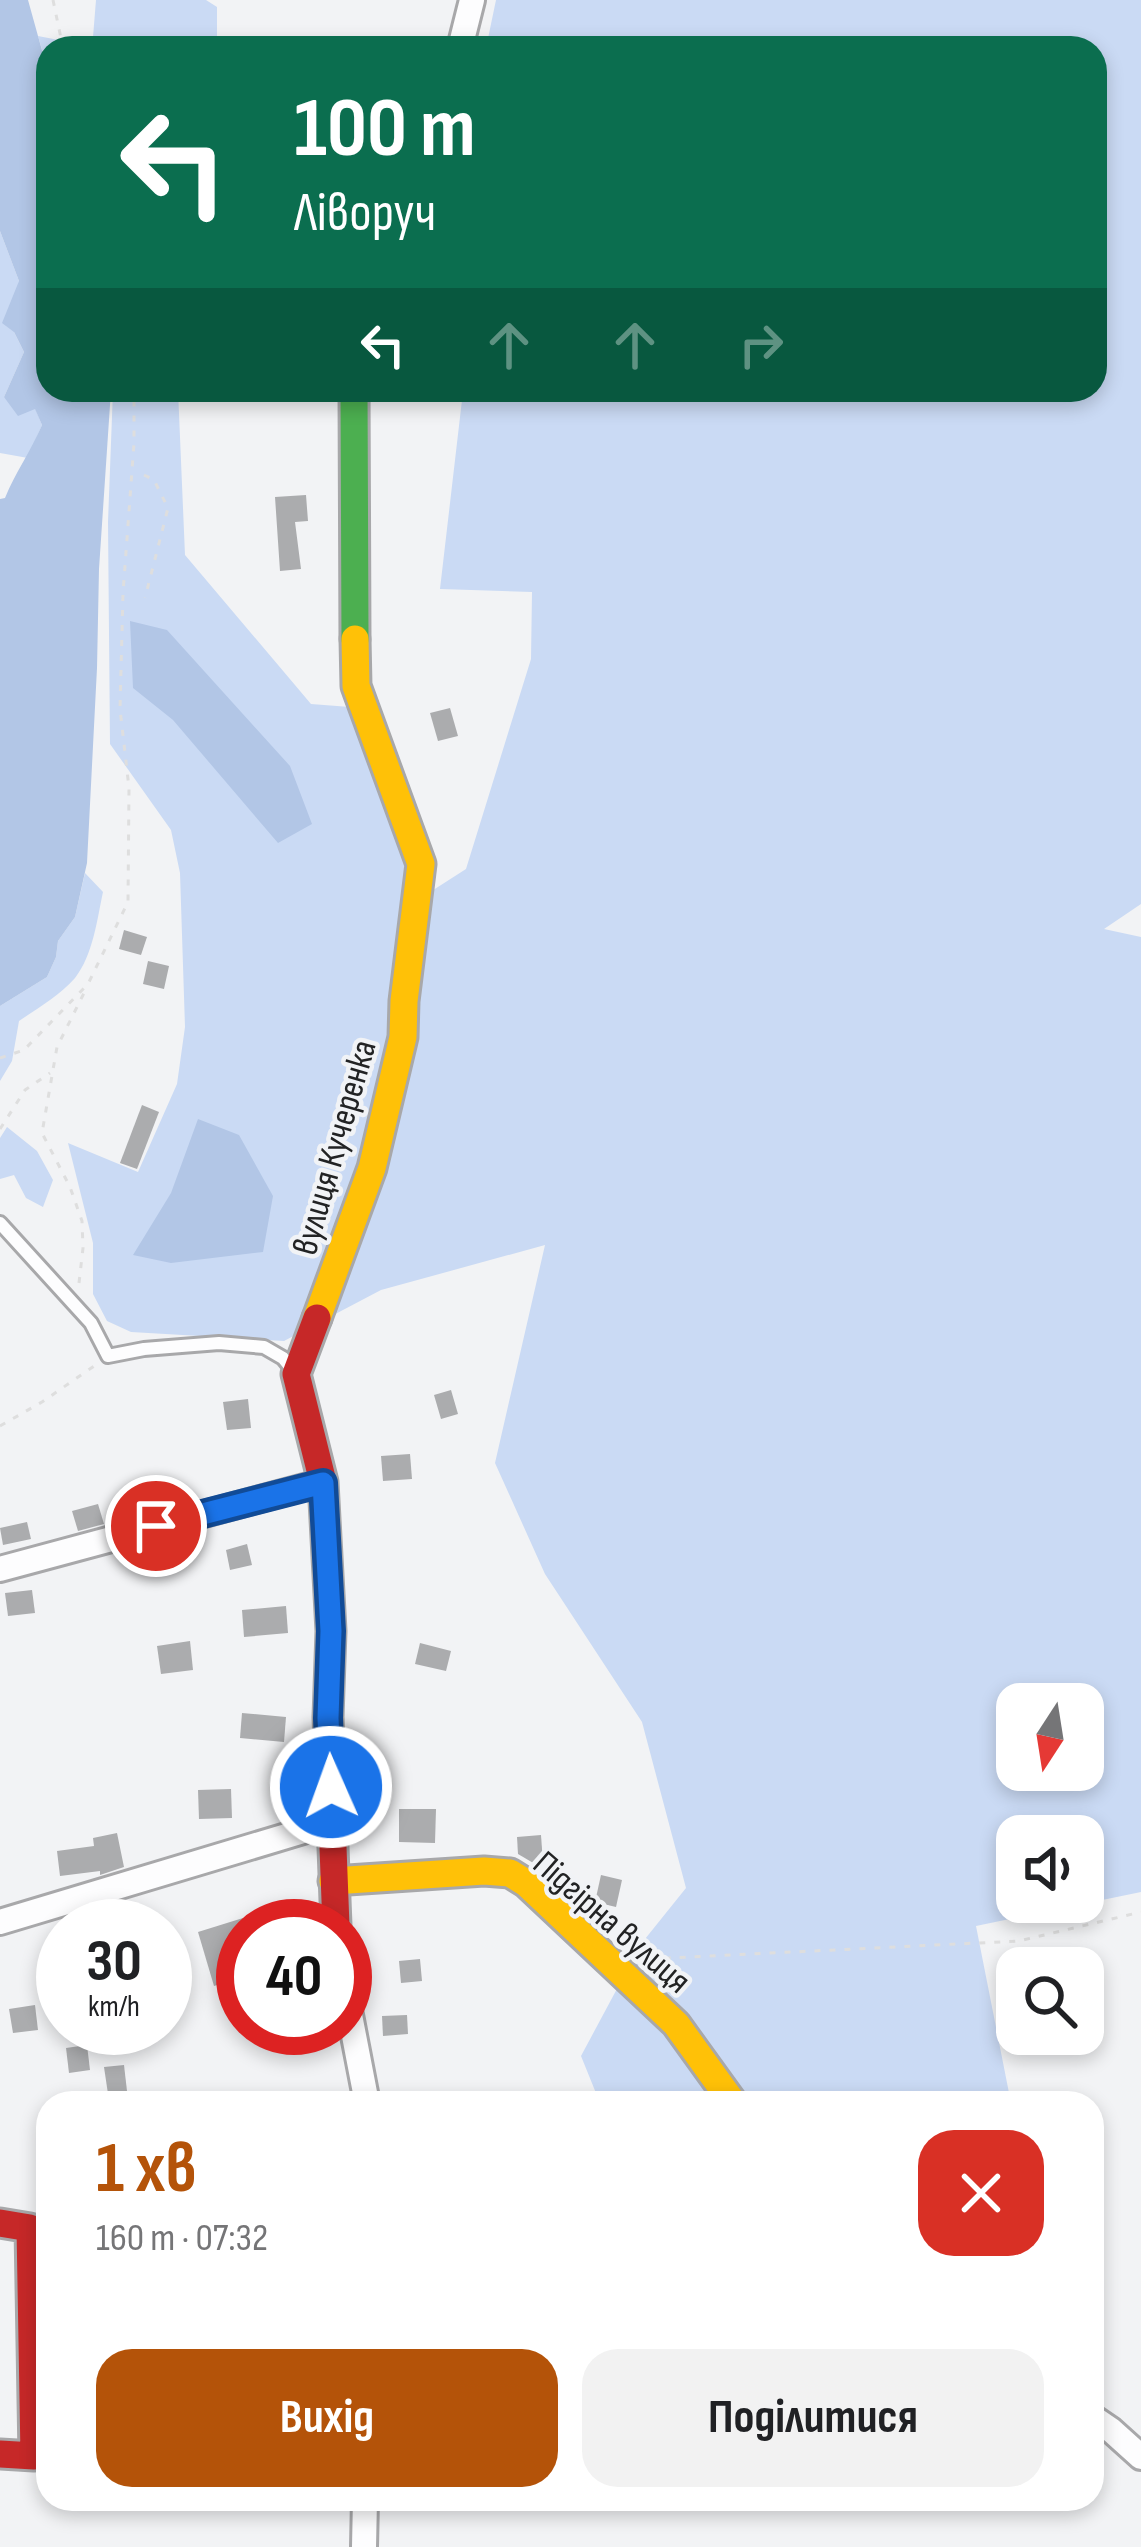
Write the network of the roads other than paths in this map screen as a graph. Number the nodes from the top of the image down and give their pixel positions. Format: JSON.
{"nodes":[{"id":1,"x":472,"y":0,"type":"edge"},
{"id":2,"x":463,"y":36,"type":"edge"},
{"id":3,"x":353,"y":402,"type":"edge"},
{"id":4,"x":0,"y":1222,"type":"edge"},
{"id":5,"x":296,"y":1375,"type":"junction"},
{"id":6,"x":323,"y":1483,"type":"junction"},
{"id":7,"x":0,"y":1569,"type":"edge"},
{"id":8,"x":333,"y":1822,"type":"junction"},
{"id":9,"x":333,"y":1881,"type":"junction"},
{"id":10,"x":334,"y":1899,"type":"edge"},
{"id":11,"x":0,"y":1922,"type":"edge"},
{"id":12,"x":358,"y":2055,"type":"edge"},
{"id":13,"x":365,"y":2091,"type":"edge"},
{"id":14,"x":725,"y":2091,"type":"edge"},
{"id":15,"x":0,"y":2223,"type":"edge"},
{"id":16,"x":1104,"y":2425,"type":"edge"},
{"id":17,"x":0,"y":2453,"type":"edge"},
{"id":18,"x":1141,"y":2457,"type":"edge"},
{"id":19,"x":365,"y":2511,"type":"edge"},
{"id":20,"x":364,"y":2547,"type":"edge"}],
"edges":[{"from":1,"to":2,"type":"street"},
{"from":3,"to":5,"type":"street","name":"вулиця Кучеренка"},
{"from":4,"to":5,"type":"lane"},
{"from":5,"to":6,"type":"street"},
{"from":6,"to":7,"type":"street"},
{"from":6,"to":8,"type":"street"},
{"from":8,"to":9,"type":"street"},
{"from":8,"to":11,"type":"street"},
{"from":9,"to":10,"type":"street"},
{"from":9,"to":14,"type":"street","name":"Підгірна вулиця"},
{"from":12,"to":13,"type":"street"},
{"from":15,"to":17,"type":"street"},
{"from":16,"to":18,"type":"street"},
{"from":19,"to":20,"type":"street"}]}
